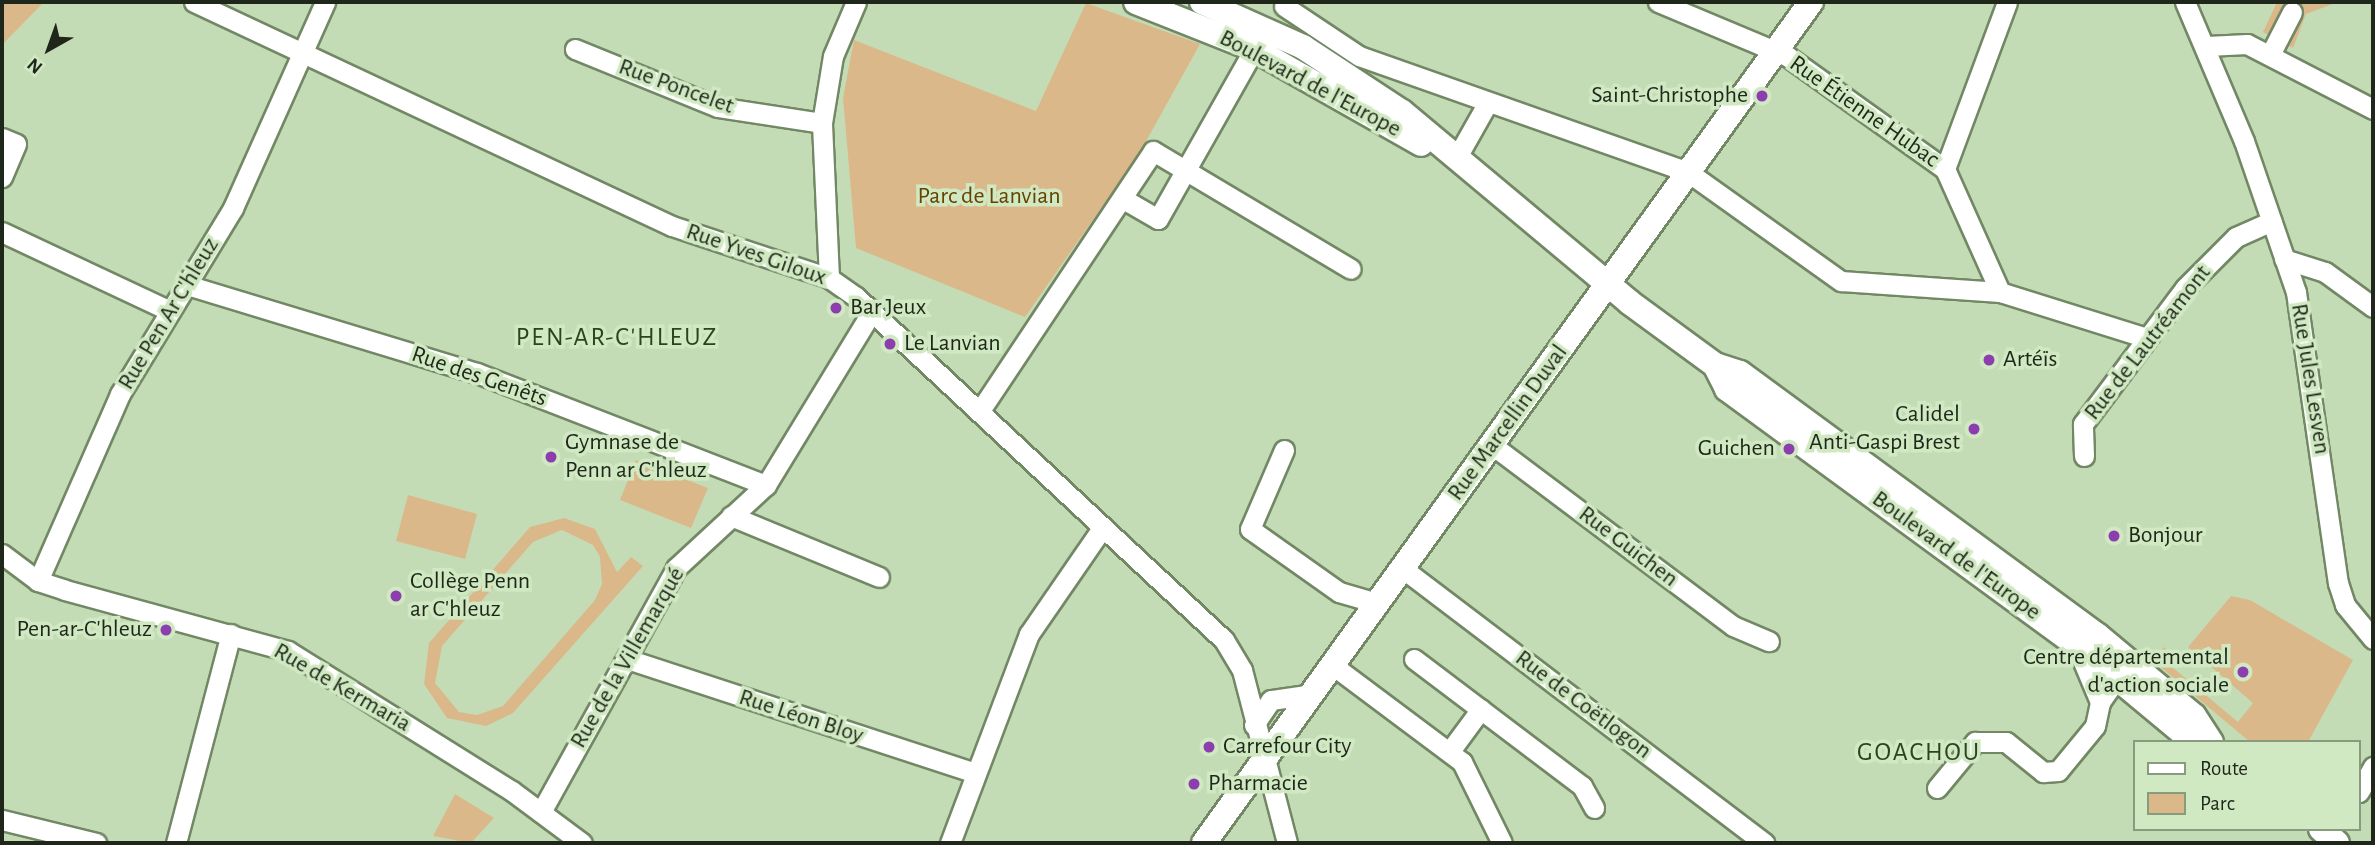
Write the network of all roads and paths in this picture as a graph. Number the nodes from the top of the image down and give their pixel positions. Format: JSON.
{"nodes":[{"id":1,"x":194,"y":2,"type":"edge"},
{"id":2,"x":325,"y":2,"type":"edge"},
{"id":3,"x":856,"y":2,"type":"edge"},
{"id":4,"x":1136,"y":2,"type":"edge"},
{"id":5,"x":1202,"y":2,"type":"edge"},
{"id":6,"x":1658,"y":2,"type":"edge"},
{"id":7,"x":1811,"y":2,"type":"edge"},
{"id":8,"x":2007,"y":2,"type":"edge"},
{"id":9,"x":2185,"y":2,"type":"edge"},
{"id":10,"x":1284,"y":6,"type":"dead end"},
{"id":11,"x":2292,"y":12,"type":"dead end"},
{"id":12,"x":2207,"y":46,"type":"junction"},
{"id":13,"x":304,"y":49,"type":"junction"},
{"id":14,"x":575,"y":49,"type":"dead end"},
{"id":15,"x":1254,"y":49,"type":"junction"},
{"id":16,"x":1776,"y":51,"type":"junction"},
{"id":17,"x":2271,"y":53,"type":"junction"},
{"id":18,"x":1487,"y":104,"type":"junction"},
{"id":19,"x":2373,"y":109,"type":"edge"},
{"id":20,"x":821,"y":123,"type":"junction"},
{"id":21,"x":2,"y":138,"type":"edge"},
{"id":22,"x":1457,"y":157,"type":"junction"},
{"id":23,"x":1945,"y":169,"type":"junction"},
{"id":24,"x":1185,"y":170,"type":"junction"},
{"id":25,"x":1688,"y":172,"type":"junction"},
{"id":26,"x":2,"y":177,"type":"edge"},
{"id":27,"x":1479,"y":178,"type":"junction"},
{"id":28,"x":1125,"y":200,"type":"junction"},
{"id":29,"x":2272,"y":221,"type":"junction"},
{"id":30,"x":2,"y":232,"type":"edge"},
{"id":31,"x":2284,"y":259,"type":"junction"},
{"id":32,"x":1351,"y":269,"type":"dead end"},
{"id":33,"x":829,"y":278,"type":"junction"},
{"id":34,"x":187,"y":285,"type":"junction"},
{"id":35,"x":1607,"y":285,"type":"junction"},
{"id":36,"x":2000,"y":292,"type":"junction"},
{"id":37,"x":2373,"y":307,"type":"edge"},
{"id":38,"x":168,"y":310,"type":"junction"},
{"id":39,"x":873,"y":310,"type":"junction"},
{"id":40,"x":2147,"y":338,"type":"junction"},
{"id":41,"x":1715,"y":365,"type":"junction"},
{"id":42,"x":981,"y":410,"type":"junction"},
{"id":43,"x":1492,"y":445,"type":"junction"},
{"id":44,"x":1284,"y":450,"type":"dead end"},
{"id":45,"x":2084,"y":456,"type":"dead end"},
{"id":46,"x":766,"y":485,"type":"junction"},
{"id":47,"x":731,"y":516,"type":"junction"},
{"id":48,"x":1101,"y":528,"type":"junction"},
{"id":49,"x":2,"y":554,"type":"edge"},
{"id":50,"x":1402,"y":568,"type":"junction"},
{"id":51,"x":879,"y":577,"type":"dead end"},
{"id":52,"x":38,"y":581,"type":"junction"},
{"id":53,"x":1377,"y":603,"type":"junction"},
{"id":54,"x":231,"y":634,"type":"junction"},
{"id":55,"x":2373,"y":639,"type":"edge"},
{"id":56,"x":1769,"y":641,"type":"dead end"},
{"id":57,"x":2076,"y":644,"type":"junction"},
{"id":58,"x":627,"y":659,"type":"junction"},
{"id":59,"x":1414,"y":659,"type":"dead end"},
{"id":60,"x":1331,"y":664,"type":"junction"},
{"id":61,"x":1242,"y":670,"type":"junction"},
{"id":62,"x":2117,"y":678,"type":"junction"},
{"id":63,"x":1308,"y":695,"type":"junction"},
{"id":64,"x":1280,"y":697,"type":"junction"},
{"id":65,"x":2100,"y":702,"type":"junction"},
{"id":66,"x":1481,"y":709,"type":"junction"},
{"id":67,"x":1254,"y":724,"type":"junction"},
{"id":68,"x":2208,"y":739,"type":"edge"},
{"id":69,"x":1450,"y":751,"type":"junction"},
{"id":70,"x":1262,"y":760,"type":"junction"},
{"id":71,"x":2373,"y":767,"type":"edge"},
{"id":72,"x":975,"y":773,"type":"junction"},
{"id":73,"x":1937,"y":788,"type":"dead end"},
{"id":74,"x":2361,"y":788,"type":"edge"},
{"id":75,"x":1594,"y":808,"type":"dead end"},
{"id":76,"x":541,"y":812,"type":"junction"},
{"id":77,"x":2,"y":820,"type":"edge"},
{"id":78,"x":96,"y":843,"type":"edge"},
{"id":79,"x":176,"y":843,"type":"edge"},
{"id":80,"x":582,"y":843,"type":"edge"},
{"id":81,"x":950,"y":843,"type":"edge"},
{"id":82,"x":1204,"y":843,"type":"edge"},
{"id":83,"x":1287,"y":843,"type":"edge"},
{"id":84,"x":1502,"y":843,"type":"edge"},
{"id":85,"x":1764,"y":843,"type":"edge"}],
"edges":[{"from":1,"to":13,"type":"street","name":"Rue Yves Giloux"},
{"from":2,"to":13,"type":"street","name":"Rue Pen Ar C'hleuz"},
{"from":3,"to":20,"type":"street"},
{"from":4,"to":15,"type":"main road","name":"Boulevard de l'Europe"},
{"from":5,"to":22,"type":"main road","name":"Boulevard de l'Europe"},
{"from":6,"to":16,"type":"street","name":"Rue Étienne Hubac"},
{"from":7,"to":16,"type":"main road","name":"Rue Marcellin Duval"},
{"from":8,"to":23,"type":"street"},
{"from":9,"to":12,"type":"street","name":"Rue Jules Lesven"},
{"from":10,"to":18,"type":"street"},
{"from":11,"to":17,"type":"street"},
{"from":12,"to":17,"type":"street"},
{"from":12,"to":29,"type":"street","name":"Rue Jules Lesven"},
{"from":13,"to":33,"type":"street","name":"Rue Yves Giloux"},
{"from":13,"to":34,"type":"street","name":"Rue Pen Ar C'hleuz"},
{"from":14,"to":20,"type":"street","name":"Rue Poncelet"},
{"from":15,"to":24,"type":"street"},
{"from":15,"to":27,"type":"main road","name":"Boulevard de l'Europe"},
{"from":16,"to":23,"type":"street","name":"Rue Étienne Hubac"},
{"from":16,"to":25,"type":"main road","name":"Rue Marcellin Duval"},
{"from":17,"to":19,"type":"street"},
{"from":18,"to":22,"type":"street"},
{"from":18,"to":25,"type":"street"},
{"from":20,"to":33,"type":"street"},
{"from":21,"to":26,"type":"street"},
{"from":22,"to":27,"type":"main road","name":"Boulevard de l'Europe"},
{"from":23,"to":36,"type":"street","name":"Rue Étienne Hubac"},
{"from":24,"to":28,"type":"street"},
{"from":24,"to":28,"type":"street"},
{"from":24,"to":32,"type":"street"},
{"from":25,"to":35,"type":"main road","name":"Rue Marcellin Duval"},
{"from":25,"to":36,"type":"street"},
{"from":27,"to":35,"type":"main road","name":"Boulevard de l'Europe"},
{"from":28,"to":42,"type":"street"},
{"from":29,"to":31,"type":"street","name":"Rue Jules Lesven"},
{"from":29,"to":40,"type":"street","name":"Rue de Lautréamont"},
{"from":30,"to":38,"type":"street"},
{"from":31,"to":37,"type":"street"},
{"from":31,"to":55,"type":"street","name":"Rue Jules Lesven"},
{"from":33,"to":39,"type":"street","name":"Rue Yves Giloux"},
{"from":34,"to":38,"type":"street","name":"Rue Pen Ar C'hleuz"},
{"from":34,"to":46,"type":"street","name":"Rue des Genêts"},
{"from":35,"to":41,"type":"main road","name":"Boulevard de l'Europe"},
{"from":35,"to":43,"type":"main road","name":"Rue Marcellin Duval"},
{"from":36,"to":40,"type":"street"},
{"from":38,"to":52,"type":"street","name":"Rue Pen Ar C'hleuz"},
{"from":39,"to":42,"type":"street","name":"Rue Yves Giloux"},
{"from":39,"to":46,"type":"street","name":"Rue de la Villemarqué"},
{"from":40,"to":45,"type":"street","name":"Rue de Lautréamont"},
{"from":41,"to":57,"type":"main road","name":"Boulevard de l'Europe"},
{"from":41,"to":68,"type":"main road","name":"Boulevard de l'Europe"},
{"from":42,"to":48,"type":"street","name":"Rue Yves Giloux"},
{"from":43,"to":50,"type":"main road","name":"Rue Marcellin Duval"},
{"from":43,"to":56,"type":"street","name":"Rue Guichen"},
{"from":44,"to":53,"type":"street"},
{"from":46,"to":47,"type":"street","name":"Rue de la Villemarqué"},
{"from":47,"to":51,"type":"street"},
{"from":47,"to":58,"type":"street","name":"Rue de la Villemarqué"},
{"from":48,"to":61,"type":"street","name":"Rue Yves Giloux"},
{"from":48,"to":72,"type":"street"},
{"from":49,"to":52,"type":"street","name":"Rue de Kermaria"},
{"from":50,"to":53,"type":"main road","name":"Rue Marcellin Duval"},
{"from":50,"to":85,"type":"street","name":"Rue de Coëtlogon"},
{"from":52,"to":54,"type":"street","name":"Rue de Kermaria"},
{"from":53,"to":60,"type":"main road","name":"Rue Marcellin Duval"},
{"from":54,"to":76,"type":"street","name":"Rue de Kermaria"},
{"from":54,"to":79,"type":"street"},
{"from":57,"to":62,"type":"main road","name":"Boulevard de l'Europe"},
{"from":57,"to":65,"type":"street"},
{"from":58,"to":72,"type":"street","name":"Rue Léon Bloy"},
{"from":58,"to":76,"type":"street","name":"Rue de la Villemarqué"},
{"from":59,"to":66,"type":"street"},
{"from":60,"to":63,"type":"main road","name":"Rue Marcellin Duval"},
{"from":60,"to":69,"type":"street"},
{"from":61,"to":64,"type":"street"},
{"from":61,"to":67,"type":"street","name":"Rue Yves Giloux"},
{"from":62,"to":65,"type":"street"},
{"from":62,"to":68,"type":"main road","name":"Boulevard de l'Europe"},
{"from":63,"to":64,"type":"street"},
{"from":63,"to":70,"type":"main road","name":"Rue Marcellin Duval"},
{"from":64,"to":67,"type":"street"},
{"from":65,"to":73,"type":"street"},
{"from":66,"to":69,"type":"street"},
{"from":66,"to":75,"type":"street"},
{"from":67,"to":70,"type":"street","name":"Rue Yves Giloux"},
{"from":69,"to":84,"type":"street"},
{"from":70,"to":82,"type":"main road","name":"Rue Marcellin Duval"},
{"from":70,"to":83,"type":"street","name":"Rue Yves Giloux"},
{"from":71,"to":74,"type":"street"},
{"from":72,"to":81,"type":"street"},
{"from":76,"to":80,"type":"street","name":"Rue de Kermaria"},
{"from":77,"to":78,"type":"street"}]}
